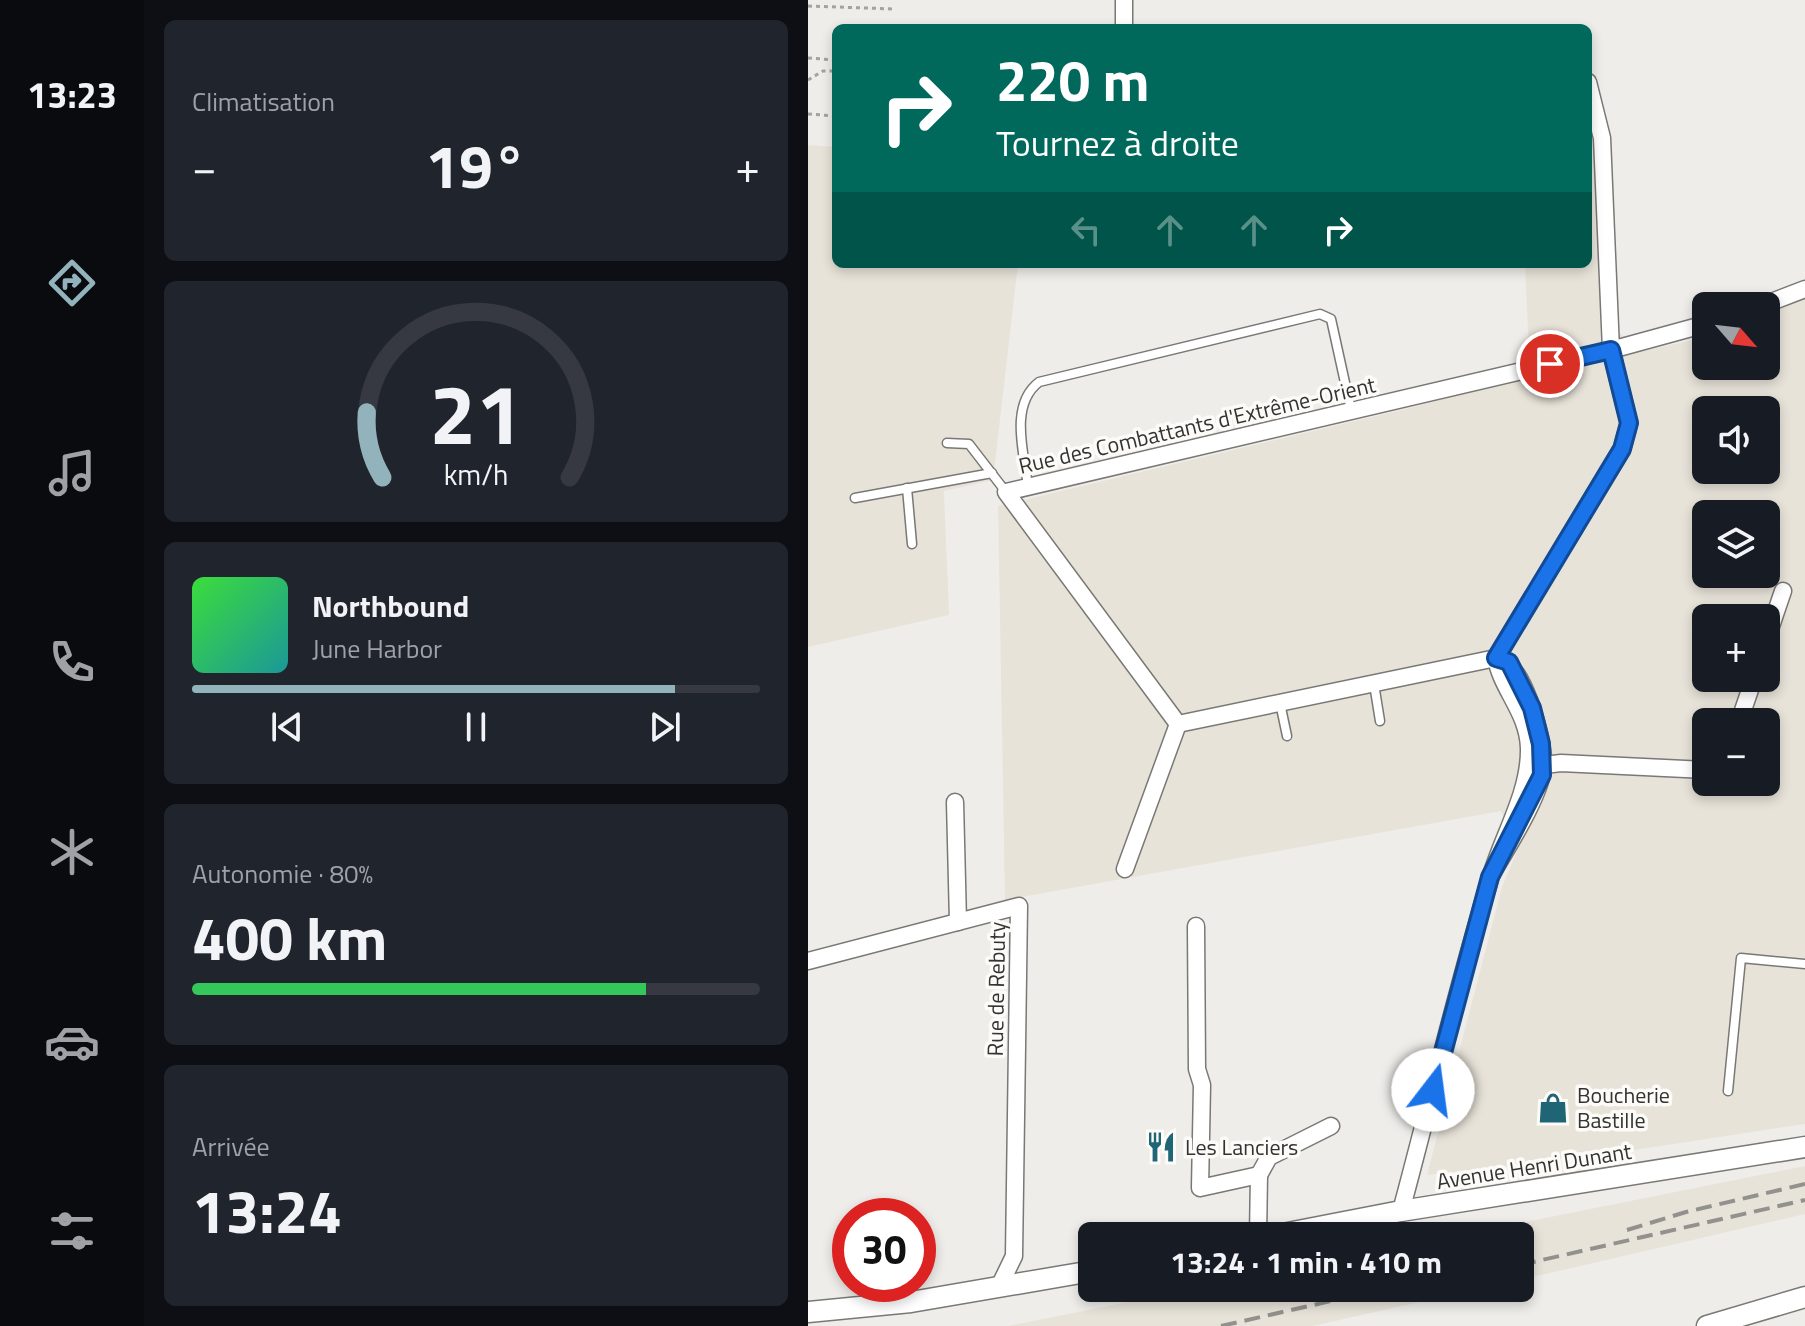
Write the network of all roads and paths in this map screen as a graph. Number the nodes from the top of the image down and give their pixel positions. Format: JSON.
{"nodes":[{"id":1,"x":1124,"y":0,"type":"edge"},
{"id":2,"x":808,"y":6,"type":"edge"},
{"id":3,"x":894,"y":9,"type":"dead end"},
{"id":4,"x":1124,"y":24,"type":"edge"},
{"id":5,"x":808,"y":58,"type":"edge"},
{"id":6,"x":832,"y":60,"type":"edge"},
{"id":7,"x":832,"y":71,"type":"edge"},
{"id":8,"x":808,"y":80,"type":"edge"},
{"id":9,"x":1592,"y":98,"type":"edge"},
{"id":10,"x":808,"y":114,"type":"edge"},
{"id":11,"x":832,"y":116,"type":"edge"},
{"id":12,"x":1805,"y":289,"type":"edge"},
{"id":13,"x":1780,"y":299,"type":"edge"},
{"id":14,"x":1692,"y":328,"type":"edge"},
{"id":15,"x":1611,"y":350,"type":"junction"},
{"id":16,"x":1351,"y":411,"type":"junction"},
{"id":17,"x":947,"y":443,"type":"dead end"},
{"id":18,"x":992,"y":473,"type":"junction"},
{"id":19,"x":1028,"y":487,"type":"junction"},
{"id":20,"x":907,"y":488,"type":"junction"},
{"id":21,"x":1006,"y":492,"type":"junction"},
{"id":22,"x":855,"y":498,"type":"dead end"},
{"id":23,"x":912,"y":544,"type":"dead end"},
{"id":24,"x":1783,"y":591,"type":"dead end"},
{"id":25,"x":1779,"y":604,"type":"edge"},
{"id":26,"x":1496,"y":658,"type":"junction"},
{"id":27,"x":1374,"y":684,"type":"junction"},
{"id":28,"x":1280,"y":703,"type":"junction"},
{"id":29,"x":1380,"y":721,"type":"dead end"},
{"id":30,"x":1178,"y":724,"type":"junction"},
{"id":31,"x":1287,"y":736,"type":"dead end"},
{"id":32,"x":1536,"y":766,"type":"junction"},
{"id":33,"x":1692,"y":769,"type":"edge"},
{"id":34,"x":955,"y":802,"type":"dead end"},
{"id":35,"x":1125,"y":869,"type":"dead end"},
{"id":36,"x":958,"y":922,"type":"junction"},
{"id":37,"x":1196,"y":926,"type":"dead end"},
{"id":38,"x":808,"y":961,"type":"edge"},
{"id":39,"x":1805,"y":964,"type":"edge"},
{"id":40,"x":1728,"y":1091,"type":"dead end"},
{"id":41,"x":1331,"y":1126,"type":"dead end"},
{"id":42,"x":1805,"y":1147,"type":"edge"},
{"id":43,"x":1259,"y":1175,"type":"junction"},
{"id":44,"x":1401,"y":1211,"type":"junction"},
{"id":45,"x":1258,"y":1222,"type":"edge"},
{"id":46,"x":1344,"y":1222,"type":"edge"},
{"id":47,"x":1078,"y":1274,"type":"edge"},
{"id":48,"x":999,"y":1287,"type":"junction"},
{"id":49,"x":1805,"y":1297,"type":"edge"},
{"id":50,"x":808,"y":1312,"type":"edge"},
{"id":51,"x":1710,"y":1326,"type":"edge"}],
"edges":[{"from":1,"to":4,"type":"street"},
{"from":2,"to":3,"type":"path"},
{"from":5,"to":6,"type":"path"},
{"from":7,"to":8,"type":"path"},
{"from":9,"to":15,"type":"street"},
{"from":10,"to":11,"type":"path"},
{"from":12,"to":13,"type":"street"},
{"from":14,"to":15,"type":"street","name":"Rue des Combattants d'Extrême-Orient"},
{"from":15,"to":16,"type":"street","name":"Rue des Combattants d'Extrême-Orient"},
{"from":15,"to":26,"type":"street"},
{"from":16,"to":19,"type":"street","name":"Rue des Combattants d'Extrême-Orient"},
{"from":16,"to":19,"type":"lane"},
{"from":17,"to":18,"type":"lane"},
{"from":18,"to":20,"type":"lane"},
{"from":18,"to":21,"type":"lane"},
{"from":19,"to":21,"type":"street","name":"Rue des Combattants d'Extrême-Orient"},
{"from":20,"to":22,"type":"lane"},
{"from":20,"to":23,"type":"lane"},
{"from":21,"to":30,"type":"street","name":"Rue des Combattants d'Extrême-Orient"},
{"from":24,"to":25,"type":"street"},
{"from":26,"to":27,"type":"street"},
{"from":26,"to":32,"type":"street"},
{"from":27,"to":28,"type":"street"},
{"from":27,"to":29,"type":"lane"},
{"from":28,"to":30,"type":"street"},
{"from":28,"to":31,"type":"lane"},
{"from":30,"to":35,"type":"street"},
{"from":32,"to":33,"type":"street"},
{"from":32,"to":44,"type":"street"},
{"from":34,"to":36,"type":"street"},
{"from":36,"to":38,"type":"street","name":"Rue de Rebuty"},
{"from":36,"to":48,"type":"street","name":"Rue de Rebuty"},
{"from":37,"to":43,"type":"street"},
{"from":39,"to":40,"type":"lane"},
{"from":41,"to":43,"type":"street"},
{"from":42,"to":44,"type":"street","name":"Avenue Henri Dunant"},
{"from":43,"to":45,"type":"street"},
{"from":44,"to":46,"type":"street","name":"Avenue Henri Dunant"},
{"from":47,"to":48,"type":"street"},
{"from":48,"to":50,"type":"street"},
{"from":49,"to":51,"type":"street"}]}
